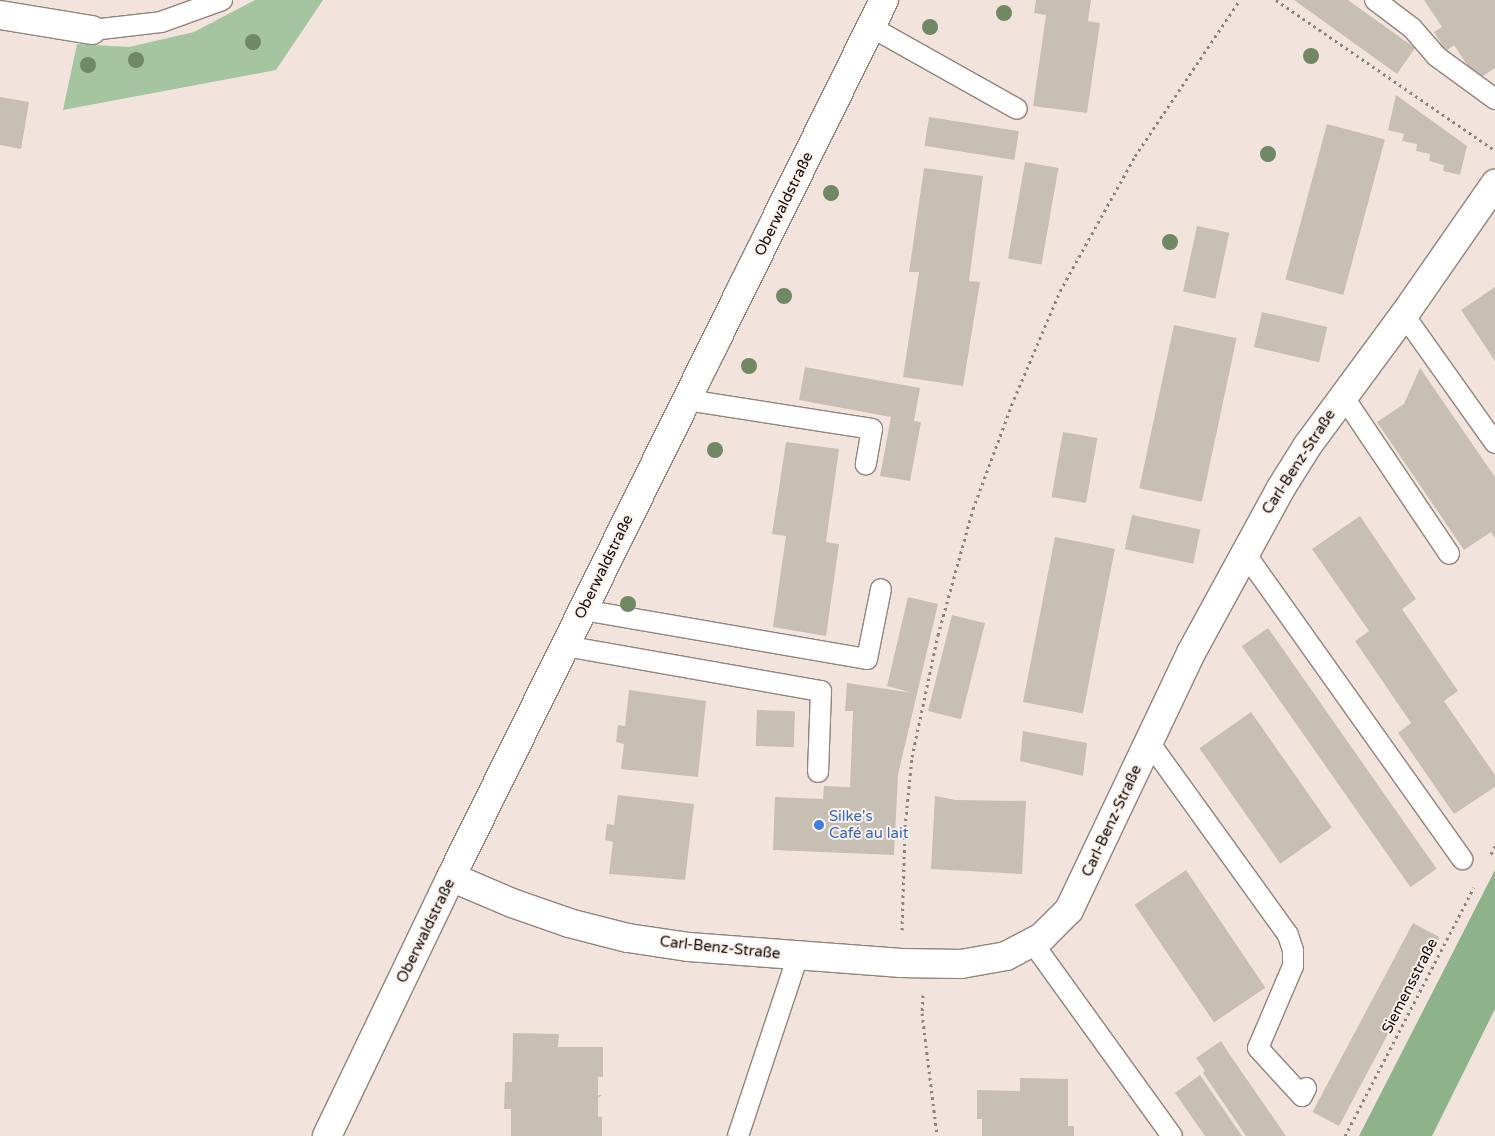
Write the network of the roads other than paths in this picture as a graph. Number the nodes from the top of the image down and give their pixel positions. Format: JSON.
{"nodes":[{"id":1,"x":222,"y":0,"type":"edge"},
{"id":2,"x":884,"y":0,"type":"edge"},
{"id":3,"x":1375,"y":0,"type":"edge"},
{"id":4,"x":0,"y":15,"type":"edge"},
{"id":5,"x":871,"y":27,"type":"junction"},
{"id":6,"x":92,"y":30,"type":"joint"},
{"id":7,"x":1495,"y":99,"type":"edge"},
{"id":8,"x":1017,"y":109,"type":"dead end"},
{"id":9,"x":1495,"y":184,"type":"edge"},
{"id":10,"x":1404,"y":315,"type":"junction"},
{"id":11,"x":1343,"y":396,"type":"junction"},
{"id":12,"x":687,"y":400,"type":"junction"},
{"id":13,"x":1495,"y":443,"type":"edge"},
{"id":14,"x":866,"y":464,"type":"dead end"},
{"id":15,"x":1244,"y":552,"type":"junction"},
{"id":16,"x":1449,"y":554,"type":"dead end"},
{"id":17,"x":882,"y":589,"type":"dead end"},
{"id":18,"x":583,"y":610,"type":"junction"},
{"id":19,"x":565,"y":646,"type":"junction"},
{"id":20,"x":1150,"y":742,"type":"junction"},
{"id":21,"x":818,"y":772,"type":"dead end"},
{"id":22,"x":1462,"y":859,"type":"dead end"},
{"id":23,"x":452,"y":877,"type":"junction"},
{"id":24,"x":1032,"y":942,"type":"junction"},
{"id":25,"x":798,"y":956,"type":"junction"},
{"id":26,"x":1306,"y":1088,"type":"dead end"},
{"id":27,"x":327,"y":1136,"type":"edge"},
{"id":28,"x":738,"y":1136,"type":"edge"},
{"id":29,"x":1172,"y":1136,"type":"edge"}],
"edges":[{"from":1,"to":6,"type":"lane"},
{"from":2,"to":5,"type":"street","name":"Oberwaldstraße"},
{"from":3,"to":7,"type":"lane"},
{"from":4,"to":6,"type":"street"},
{"from":5,"to":8,"type":"lane"},
{"from":5,"to":12,"type":"street","name":"Oberwaldstraße"},
{"from":9,"to":10,"type":"street","name":"Carl-Benz-Straße"},
{"from":10,"to":11,"type":"street","name":"Carl-Benz-Straße"},
{"from":10,"to":13,"type":"lane"},
{"from":11,"to":15,"type":"street","name":"Carl-Benz-Straße"},
{"from":11,"to":16,"type":"lane"},
{"from":12,"to":14,"type":"lane"},
{"from":12,"to":18,"type":"street","name":"Oberwaldstraße"},
{"from":15,"to":20,"type":"street","name":"Carl-Benz-Straße"},
{"from":15,"to":22,"type":"lane"},
{"from":17,"to":18,"type":"lane"},
{"from":18,"to":19,"type":"street","name":"Oberwaldstraße"},
{"from":19,"to":21,"type":"lane"},
{"from":19,"to":23,"type":"street","name":"Oberwaldstraße"},
{"from":20,"to":24,"type":"street","name":"Carl-Benz-Straße"},
{"from":20,"to":26,"type":"lane"},
{"from":23,"to":25,"type":"street","name":"Carl-Benz-Straße"},
{"from":23,"to":27,"type":"street","name":"Oberwaldstraße"},
{"from":24,"to":25,"type":"street","name":"Carl-Benz-Straße"},
{"from":24,"to":29,"type":"lane"},
{"from":25,"to":28,"type":"lane"}]}
